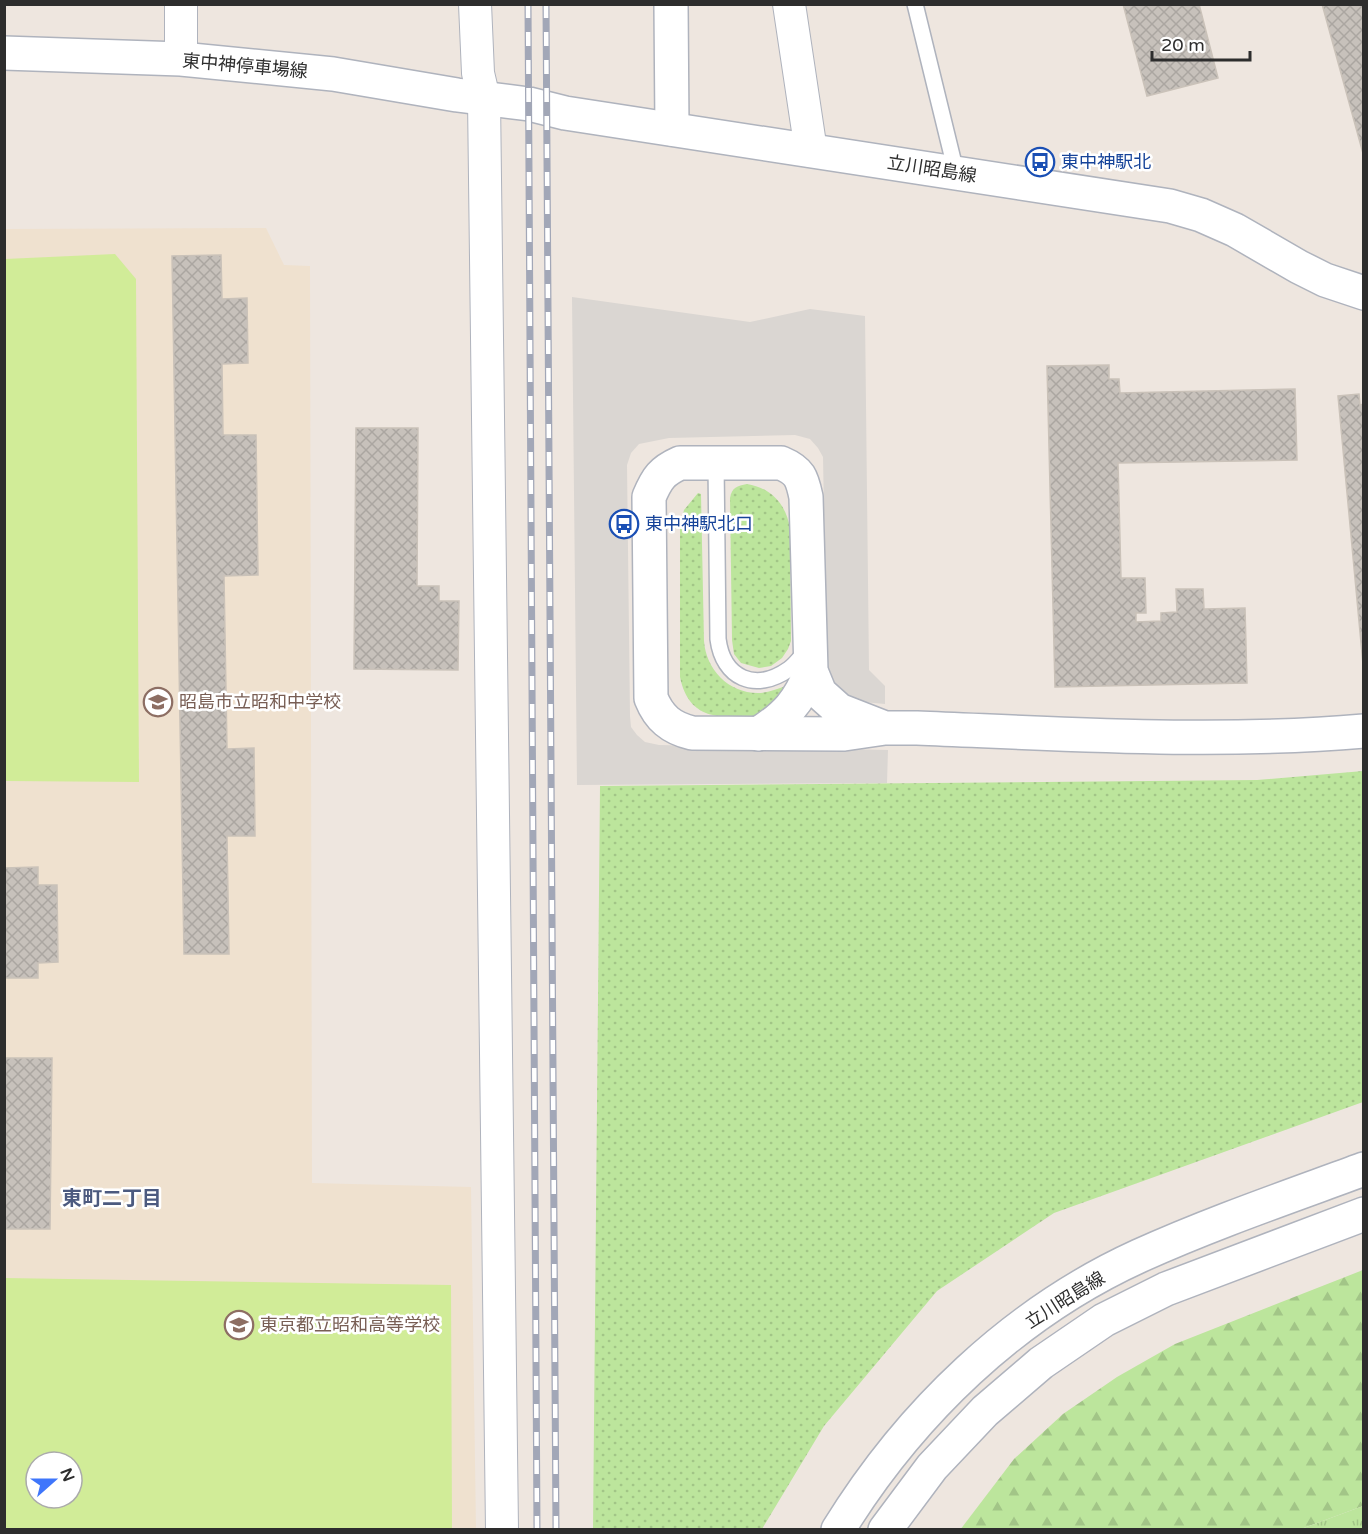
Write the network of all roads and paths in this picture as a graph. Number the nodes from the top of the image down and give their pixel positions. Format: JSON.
{"nodes":[{"id":1,"x":181,"y":4,"type":"edge"},
{"id":2,"x":475,"y":4,"type":"edge"},
{"id":3,"x":671,"y":4,"type":"edge"},
{"id":4,"x":789,"y":4,"type":"edge"},
{"id":5,"x":915,"y":4,"type":"edge"},
{"id":6,"x":4,"y":52,"type":"edge"},
{"id":7,"x":181,"y":59,"type":"junction"},
{"id":8,"x":484,"y":99,"type":"junction"},
{"id":9,"x":672,"y":129,"type":"junction"},
{"id":10,"x":811,"y":151,"type":"junction"},
{"id":11,"x":956,"y":172,"type":"junction"},
{"id":12,"x":1364,"y":293,"type":"edge"},
{"id":13,"x":716,"y":463,"type":"junction"},
{"id":14,"x":810,"y":659,"type":"junction"},
{"id":15,"x":885,"y":728,"type":"junction"},
{"id":16,"x":1364,"y":731,"type":"edge"},
{"id":17,"x":758,"y":734,"type":"junction"},
{"id":18,"x":1364,"y":1169,"type":"edge"},
{"id":19,"x":1364,"y":1214,"type":"edge"},
{"id":20,"x":502,"y":1530,"type":"edge"},
{"id":21,"x":838,"y":1530,"type":"edge"},
{"id":22,"x":885,"y":1530,"type":"edge"}],
"edges":[{"from":1,"to":7,"type":"street"},
{"from":2,"to":8,"type":"street"},
{"from":3,"to":9,"type":"main road"},
{"from":4,"to":10,"type":"street"},
{"from":5,"to":11,"type":"lane"},
{"from":6,"to":7,"type":"main road","name":"東中神停車場線"},
{"from":7,"to":8,"type":"main road","name":"東中神停車場線"},
{"from":8,"to":9,"type":"main road","name":"立川昭島線"},
{"from":8,"to":20,"type":"street"},
{"from":9,"to":10,"type":"main road","name":"立川昭島線"},
{"from":10,"to":11,"type":"main road","name":"立川昭島線"},
{"from":11,"to":12,"type":"main road","name":"立川昭島線"},
{"from":13,"to":14,"type":"main road"},
{"from":13,"to":14,"type":"lane"},
{"from":13,"to":17,"type":"main road"},
{"from":14,"to":15,"type":"main road"},
{"from":14,"to":17,"type":"main road"},
{"from":15,"to":16,"type":"main road"},
{"from":15,"to":17,"type":"main road"},
{"from":18,"to":21,"type":"main road","name":"立川昭島線"},
{"from":19,"to":22,"type":"main road","name":"立川昭島線"}]}
